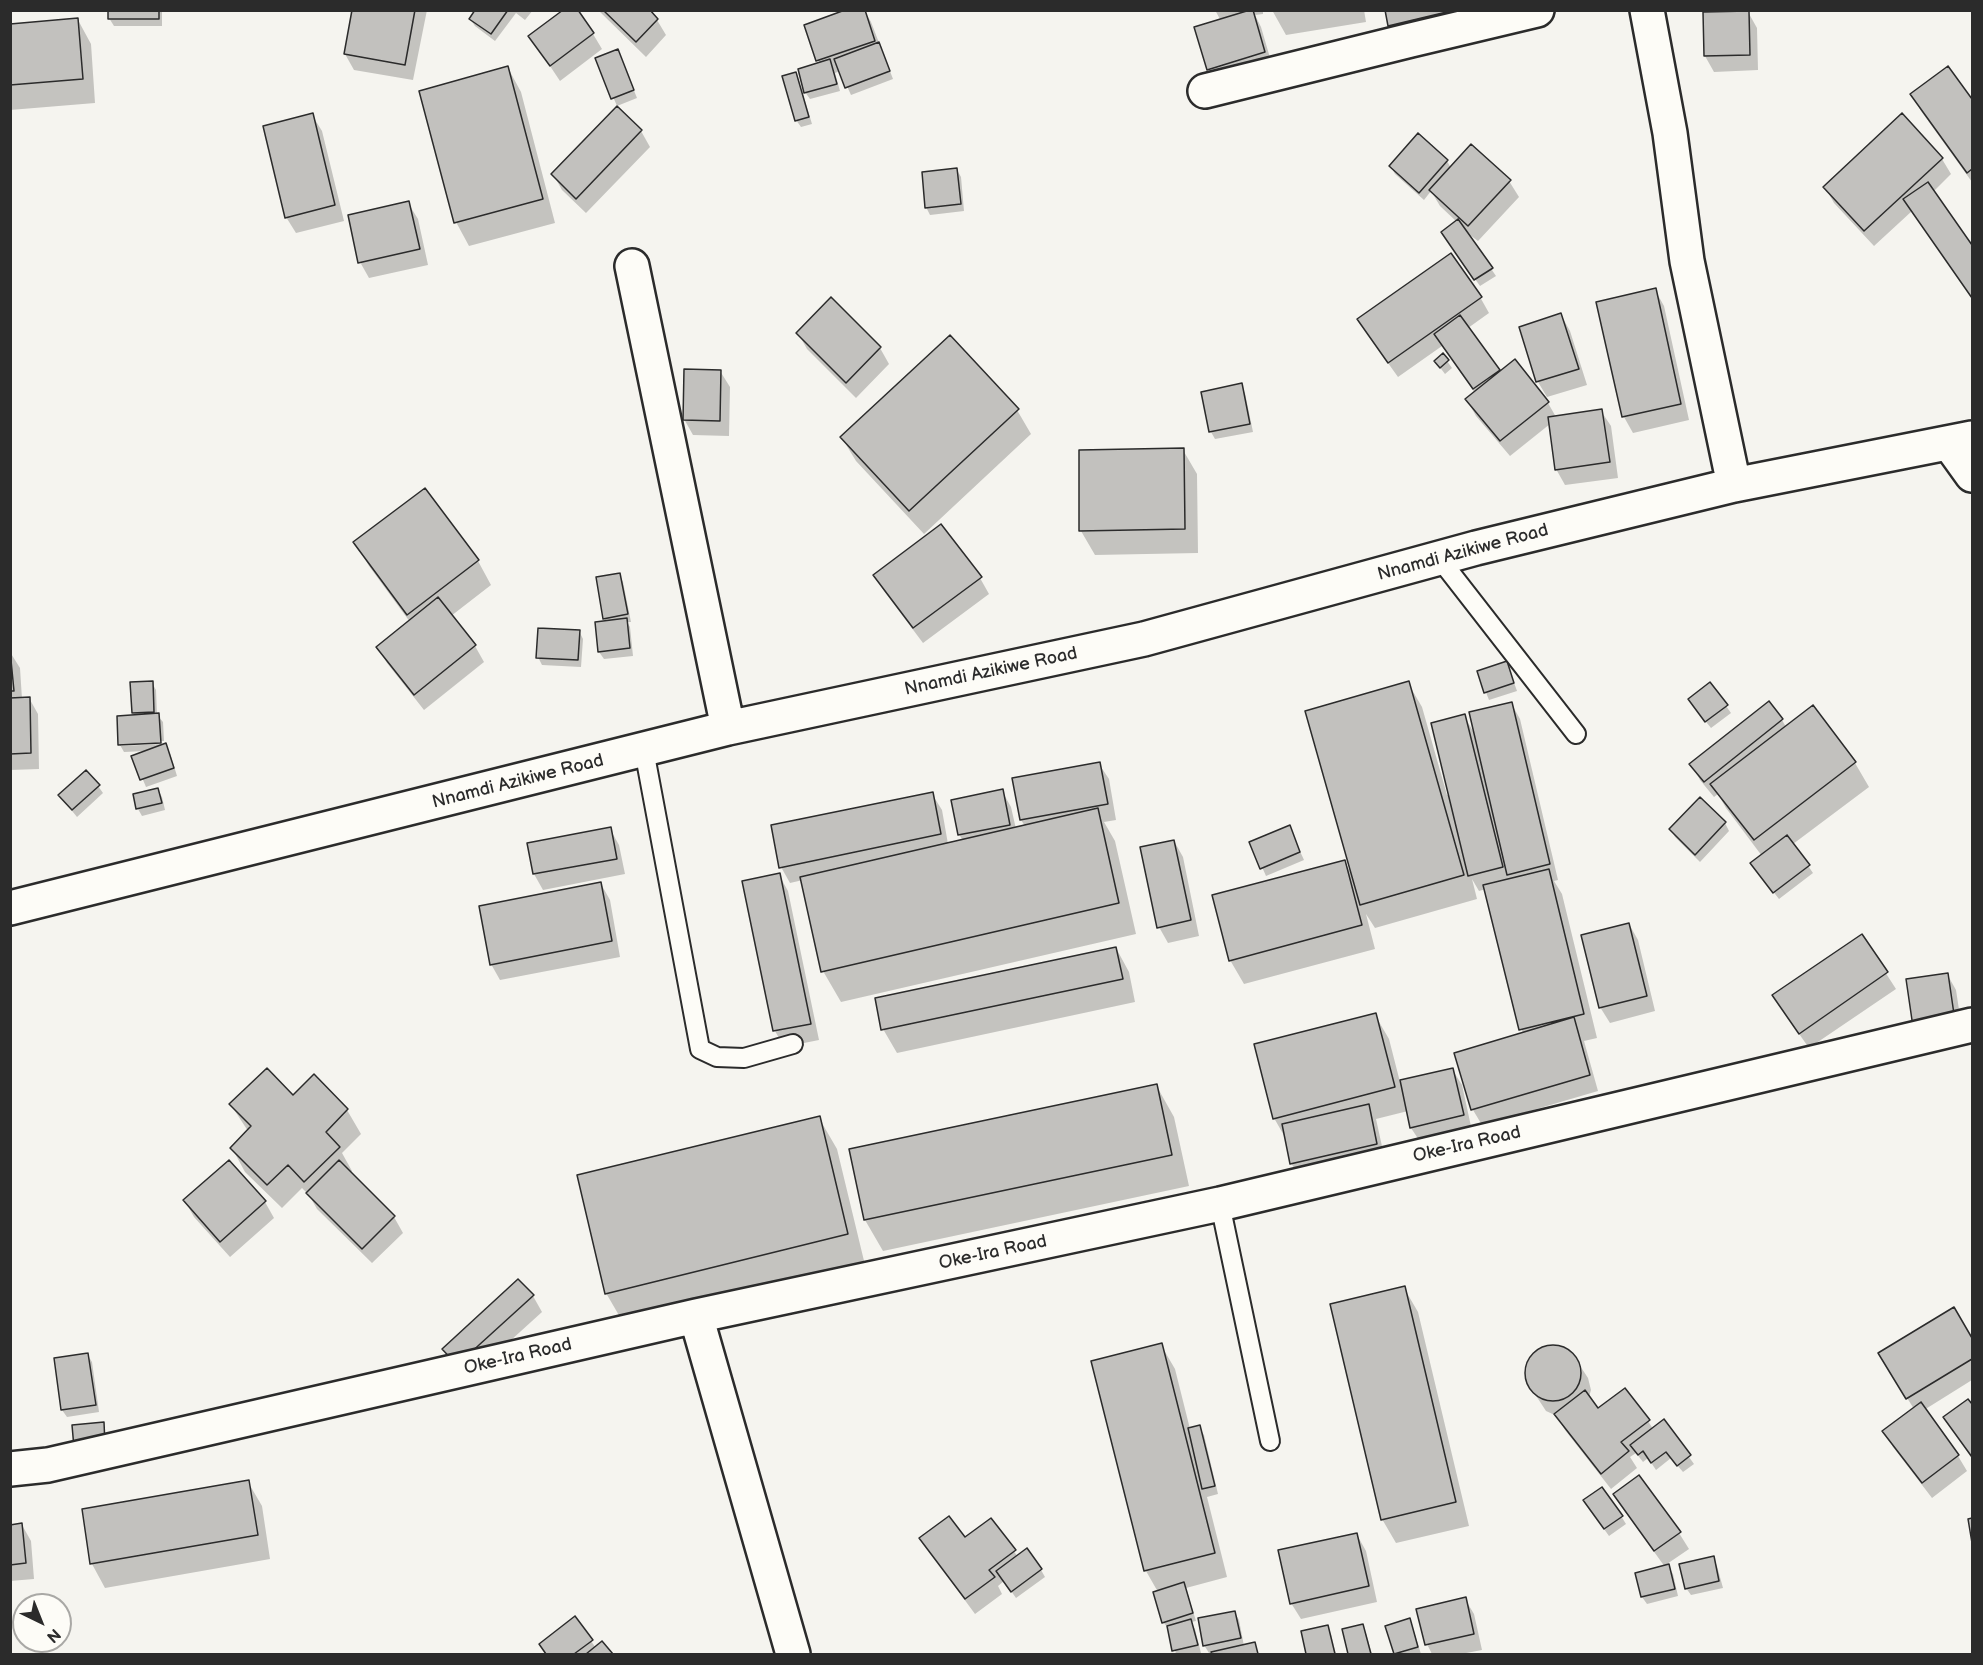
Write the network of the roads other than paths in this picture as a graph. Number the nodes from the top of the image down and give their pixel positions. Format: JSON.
{"nodes":[{"id":1,"x":1537,"y":10,"type":"edge"},
{"id":2,"x":1647,"y":10,"type":"edge"},
{"id":3,"x":1205,"y":91,"type":"dead end"},
{"id":4,"x":632,"y":266,"type":"dead end"},
{"id":5,"x":1961,"y":441,"type":"edge"},
{"id":6,"x":1972,"y":474,"type":"edge"},
{"id":7,"x":1734,"y":485,"type":"junction"},
{"id":8,"x":1439,"y":558,"type":"junction"},
{"id":9,"x":728,"y":728,"type":"junction"},
{"id":10,"x":1576,"y":734,"type":"dead end"},
{"id":11,"x":645,"y":750,"type":"junction"},
{"id":12,"x":10,"y":908,"type":"edge"},
{"id":13,"x":1972,"y":1025,"type":"edge"},
{"id":14,"x":793,"y":1044,"type":"dead end"},
{"id":15,"x":1220,"y":1204,"type":"junction"},
{"id":16,"x":696,"y":1316,"type":"junction"},
{"id":17,"x":1270,"y":1441,"type":"dead end"},
{"id":18,"x":10,"y":1469,"type":"edge"},
{"id":19,"x":793,"y":1654,"type":"edge"}],
"edges":[{"from":1,"to":3,"type":"street"},
{"from":2,"to":7,"type":"street"},
{"from":4,"to":9,"type":"street"},
{"from":5,"to":6,"type":"street"},
{"from":5,"to":7,"type":"street","name":"Nnamdi Azikiwe Road"},
{"from":7,"to":8,"type":"street","name":"Nnamdi Azikiwe Road"},
{"from":8,"to":9,"type":"street","name":"Nnamdi Azikiwe Road"},
{"from":8,"to":10,"type":"lane"},
{"from":9,"to":11,"type":"street","name":"Nnamdi Azikiwe Road"},
{"from":11,"to":12,"type":"street","name":"Nnamdi Azikiwe Road"},
{"from":11,"to":14,"type":"lane"},
{"from":13,"to":15,"type":"street","name":"Oke-Ira Road"},
{"from":15,"to":16,"type":"street","name":"Oke-Ira Road"},
{"from":15,"to":17,"type":"lane"},
{"from":16,"to":18,"type":"street","name":"Oke-Ira Road"},
{"from":16,"to":19,"type":"street"}]}
